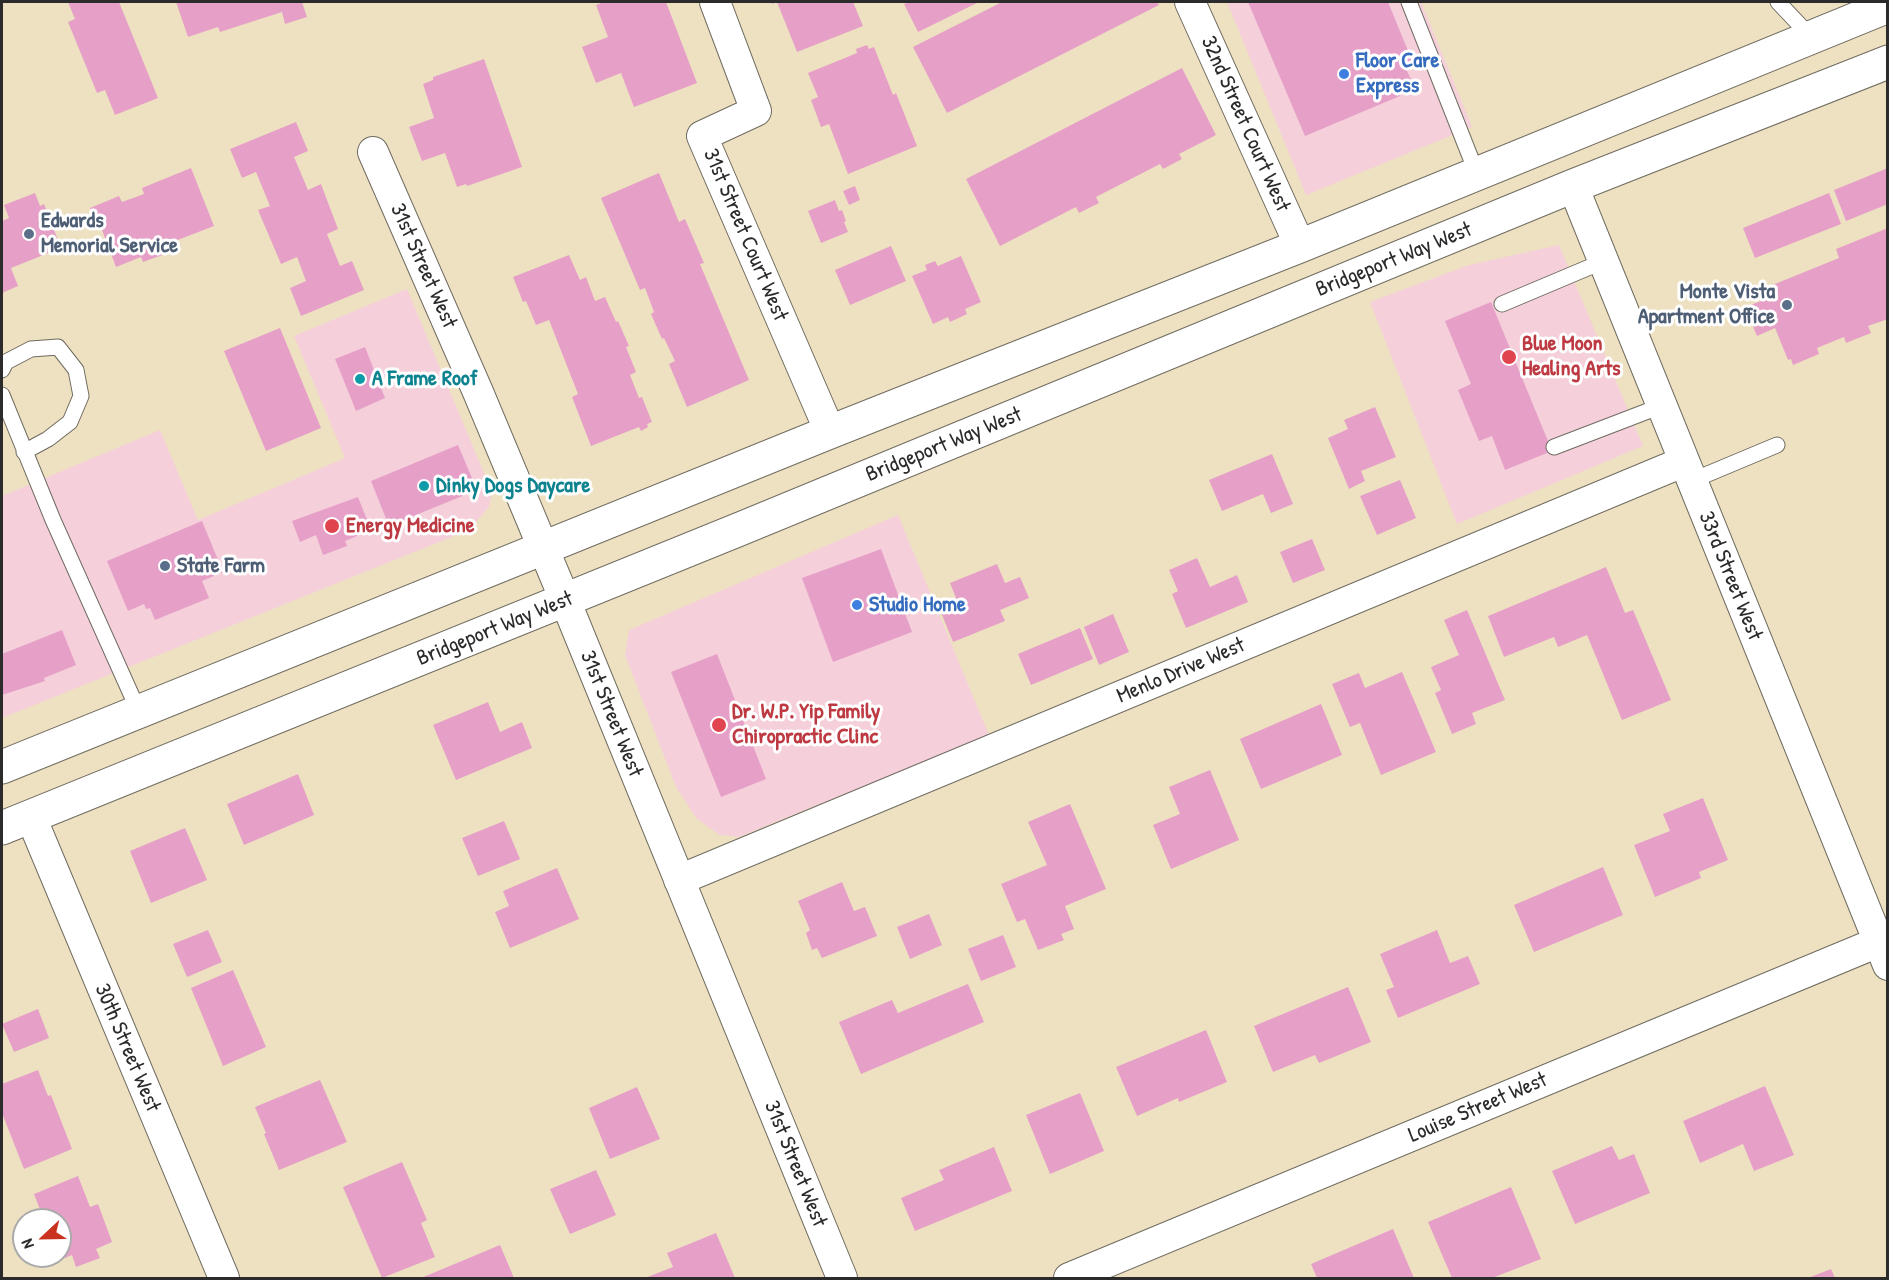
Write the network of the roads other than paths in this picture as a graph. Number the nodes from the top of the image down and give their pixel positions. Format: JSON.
{"nodes":[{"id":1,"x":715,"y":2,"type":"edge"},
{"id":2,"x":1190,"y":2,"type":"edge"},
{"id":3,"x":1409,"y":2,"type":"edge"},
{"id":4,"x":1778,"y":2,"type":"edge"},
{"id":5,"x":1887,"y":6,"type":"edge"},
{"id":6,"x":1811,"y":38,"type":"junction"},
{"id":7,"x":1887,"y":62,"type":"edge"},
{"id":8,"x":373,"y":152,"type":"dead end"},
{"id":9,"x":1477,"y":174,"type":"junction"},
{"id":10,"x":1573,"y":186,"type":"junction"},
{"id":11,"x":1300,"y":246,"type":"junction"},
{"id":12,"x":1604,"y":261,"type":"junction"},
{"id":13,"x":1502,"y":304,"type":"dead end"},
{"id":14,"x":2,"y":370,"type":"edge"},
{"id":15,"x":2,"y":395,"type":"edge"},
{"id":16,"x":1661,"y":406,"type":"junction"},
{"id":17,"x":830,"y":432,"type":"junction"},
{"id":18,"x":1777,"y":445,"type":"dead end"},
{"id":19,"x":1554,"y":447,"type":"dead end"},
{"id":20,"x":24,"y":452,"type":"junction"},
{"id":21,"x":1687,"y":471,"type":"junction"},
{"id":22,"x":543,"y":548,"type":"junction"},
{"id":23,"x":564,"y":600,"type":"junction"},
{"id":24,"x":139,"y":712,"type":"junction"},
{"id":25,"x":2,"y":767,"type":"edge"},
{"id":26,"x":16,"y":822,"type":"edge"},
{"id":27,"x":679,"y":880,"type":"junction"},
{"id":28,"x":1884,"y":948,"type":"edge"},
{"id":29,"x":224,"y":1278,"type":"edge"},
{"id":30,"x":842,"y":1278,"type":"edge"},
{"id":31,"x":1070,"y":1278,"type":"edge"}],
"edges":[{"from":1,"to":17,"type":"street","name":"31st Street Court West"},
{"from":2,"to":11,"type":"street","name":"32nd Street Court West"},
{"from":3,"to":9,"type":"lane"},
{"from":4,"to":6,"type":"lane"},
{"from":5,"to":6,"type":"main road"},
{"from":6,"to":9,"type":"main road"},
{"from":7,"to":10,"type":"main road","name":"Bridgeport Way West"},
{"from":8,"to":22,"type":"street","name":"31st Street West"},
{"from":9,"to":11,"type":"main road"},
{"from":10,"to":12,"type":"street","name":"33rd Street West"},
{"from":10,"to":23,"type":"main road","name":"Bridgeport Way West"},
{"from":11,"to":17,"type":"main road"},
{"from":12,"to":13,"type":"lane"},
{"from":12,"to":16,"type":"street","name":"33rd Street West"},
{"from":14,"to":20,"type":"lane"},
{"from":15,"to":20,"type":"lane"},
{"from":16,"to":19,"type":"lane"},
{"from":16,"to":21,"type":"street","name":"33rd Street West"},
{"from":17,"to":22,"type":"main road"},
{"from":18,"to":21,"type":"lane"},
{"from":20,"to":24,"type":"lane"},
{"from":21,"to":27,"type":"street","name":"Menlo Drive West"},
{"from":21,"to":28,"type":"street","name":"33rd Street West"},
{"from":22,"to":23,"type":"street","name":"31st Street West"},
{"from":22,"to":24,"type":"main road"},
{"from":23,"to":26,"type":"main road","name":"Bridgeport Way West"},
{"from":23,"to":27,"type":"street","name":"31st Street West"},
{"from":24,"to":25,"type":"main road"},
{"from":26,"to":29,"type":"street","name":"30th Street West"},
{"from":27,"to":30,"type":"street","name":"31st Street West"},
{"from":28,"to":31,"type":"street","name":"Louise Street West"}]}
